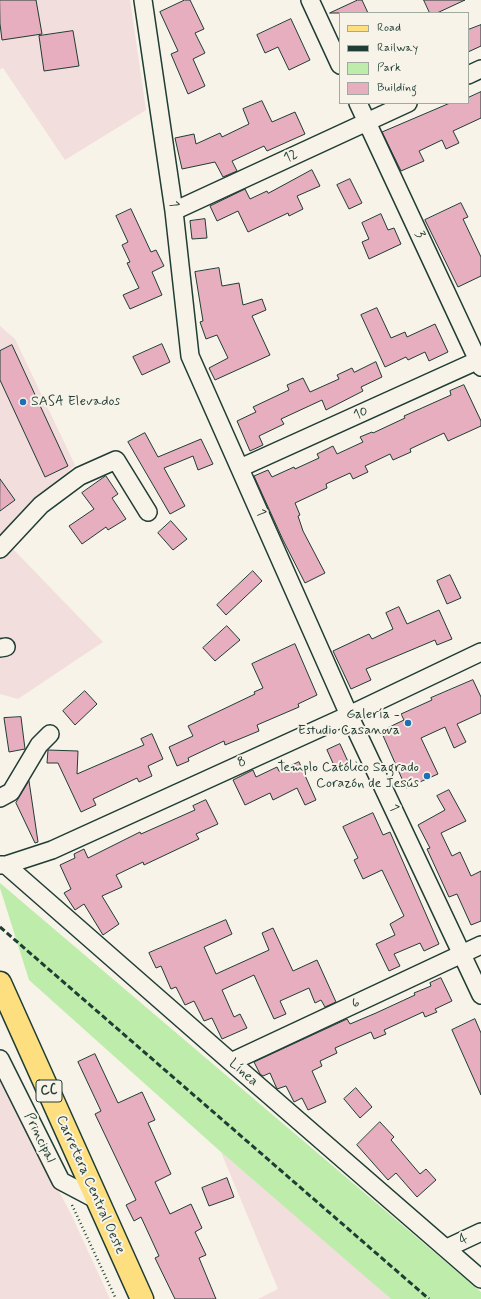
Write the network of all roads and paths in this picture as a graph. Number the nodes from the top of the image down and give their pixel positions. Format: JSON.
{"nodes":[{"id":1,"x":143,"y":0,"type":"edge"},
{"id":2,"x":310,"y":0,"type":"edge"},
{"id":3,"x":339,"y":63,"type":"edge"},
{"id":4,"x":481,"y":70,"type":"edge"},
{"id":5,"x":469,"y":76,"type":"edge"},
{"id":6,"x":358,"y":104,"type":"edge"},
{"id":7,"x":406,"y":104,"type":"edge"},
{"id":8,"x":367,"y":122,"type":"junction"},
{"id":9,"x":174,"y":211,"type":"junction"},
{"id":10,"x":480,"y":362,"type":"edge"},
{"id":11,"x":240,"y":468,"type":"junction"},
{"id":12,"x":148,"y":512,"type":"dead end"},
{"id":13,"x":0,"y":549,"type":"edge"},
{"id":14,"x":481,"y":652,"type":"edge"},
{"id":15,"x":349,"y":714,"type":"junction"},
{"id":16,"x":50,"y":734,"type":"dead end"},
{"id":17,"x":0,"y":798,"type":"edge"},
{"id":18,"x":3,"y":865,"type":"edge"},
{"id":19,"x":481,"y":945,"type":"edge"},
{"id":20,"x":462,"y":954,"type":"junction"},
{"id":21,"x":0,"y":983,"type":"edge"},
{"id":22,"x":481,"y":995,"type":"edge"},
{"id":23,"x":0,"y":1058,"type":"edge"},
{"id":24,"x":231,"y":1062,"type":"junction"},
{"id":25,"x":61,"y":1181,"type":"junction"},
{"id":26,"x":97,"y":1200,"type":"junction"},
{"id":27,"x":481,"y":1232,"type":"edge"},
{"id":28,"x":447,"y":1248,"type":"junction"},
{"id":29,"x":481,"y":1279,"type":"edge"},
{"id":30,"x":116,"y":1299,"type":"edge"},
{"id":31,"x":142,"y":1299,"type":"edge"}],
"edges":[{"from":1,"to":9,"type":"street","name":"1"},
{"from":2,"to":3,"type":"street"},
{"from":4,"to":5,"type":"street"},
{"from":6,"to":8,"type":"street","name":"3"},
{"from":7,"to":8,"type":"street","name":"12"},
{"from":8,"to":9,"type":"street","name":"12"},
{"from":8,"to":10,"type":"street","name":"3"},
{"from":9,"to":11,"type":"street","name":"1"},
{"from":10,"to":11,"type":"street","name":"10"},
{"from":11,"to":15,"type":"street","name":"1"},
{"from":12,"to":13,"type":"street"},
{"from":14,"to":15,"type":"street","name":"8"},
{"from":15,"to":18,"type":"street","name":"8"},
{"from":15,"to":20,"type":"street","name":"1"},
{"from":16,"to":17,"type":"street"},
{"from":18,"to":24,"type":"street","name":"Línea"},
{"from":19,"to":20,"type":"street","name":"6"},
{"from":20,"to":22,"type":"street","name":"1"},
{"from":20,"to":24,"type":"street","name":"6"},
{"from":21,"to":26,"type":"main road","name":"Carretera Central Oeste","number":"CC"},
{"from":23,"to":25,"type":"street","name":"Principal"},
{"from":24,"to":28,"type":"street","name":"Línea"},
{"from":25,"to":26,"type":"street"},
{"from":25,"to":30,"type":"path"},
{"from":26,"to":31,"type":"main road","name":"Carretera Central Oeste","number":"CC"},
{"from":27,"to":28,"type":"street","name":"4"},
{"from":28,"to":29,"type":"street","name":"Línea"}]}
